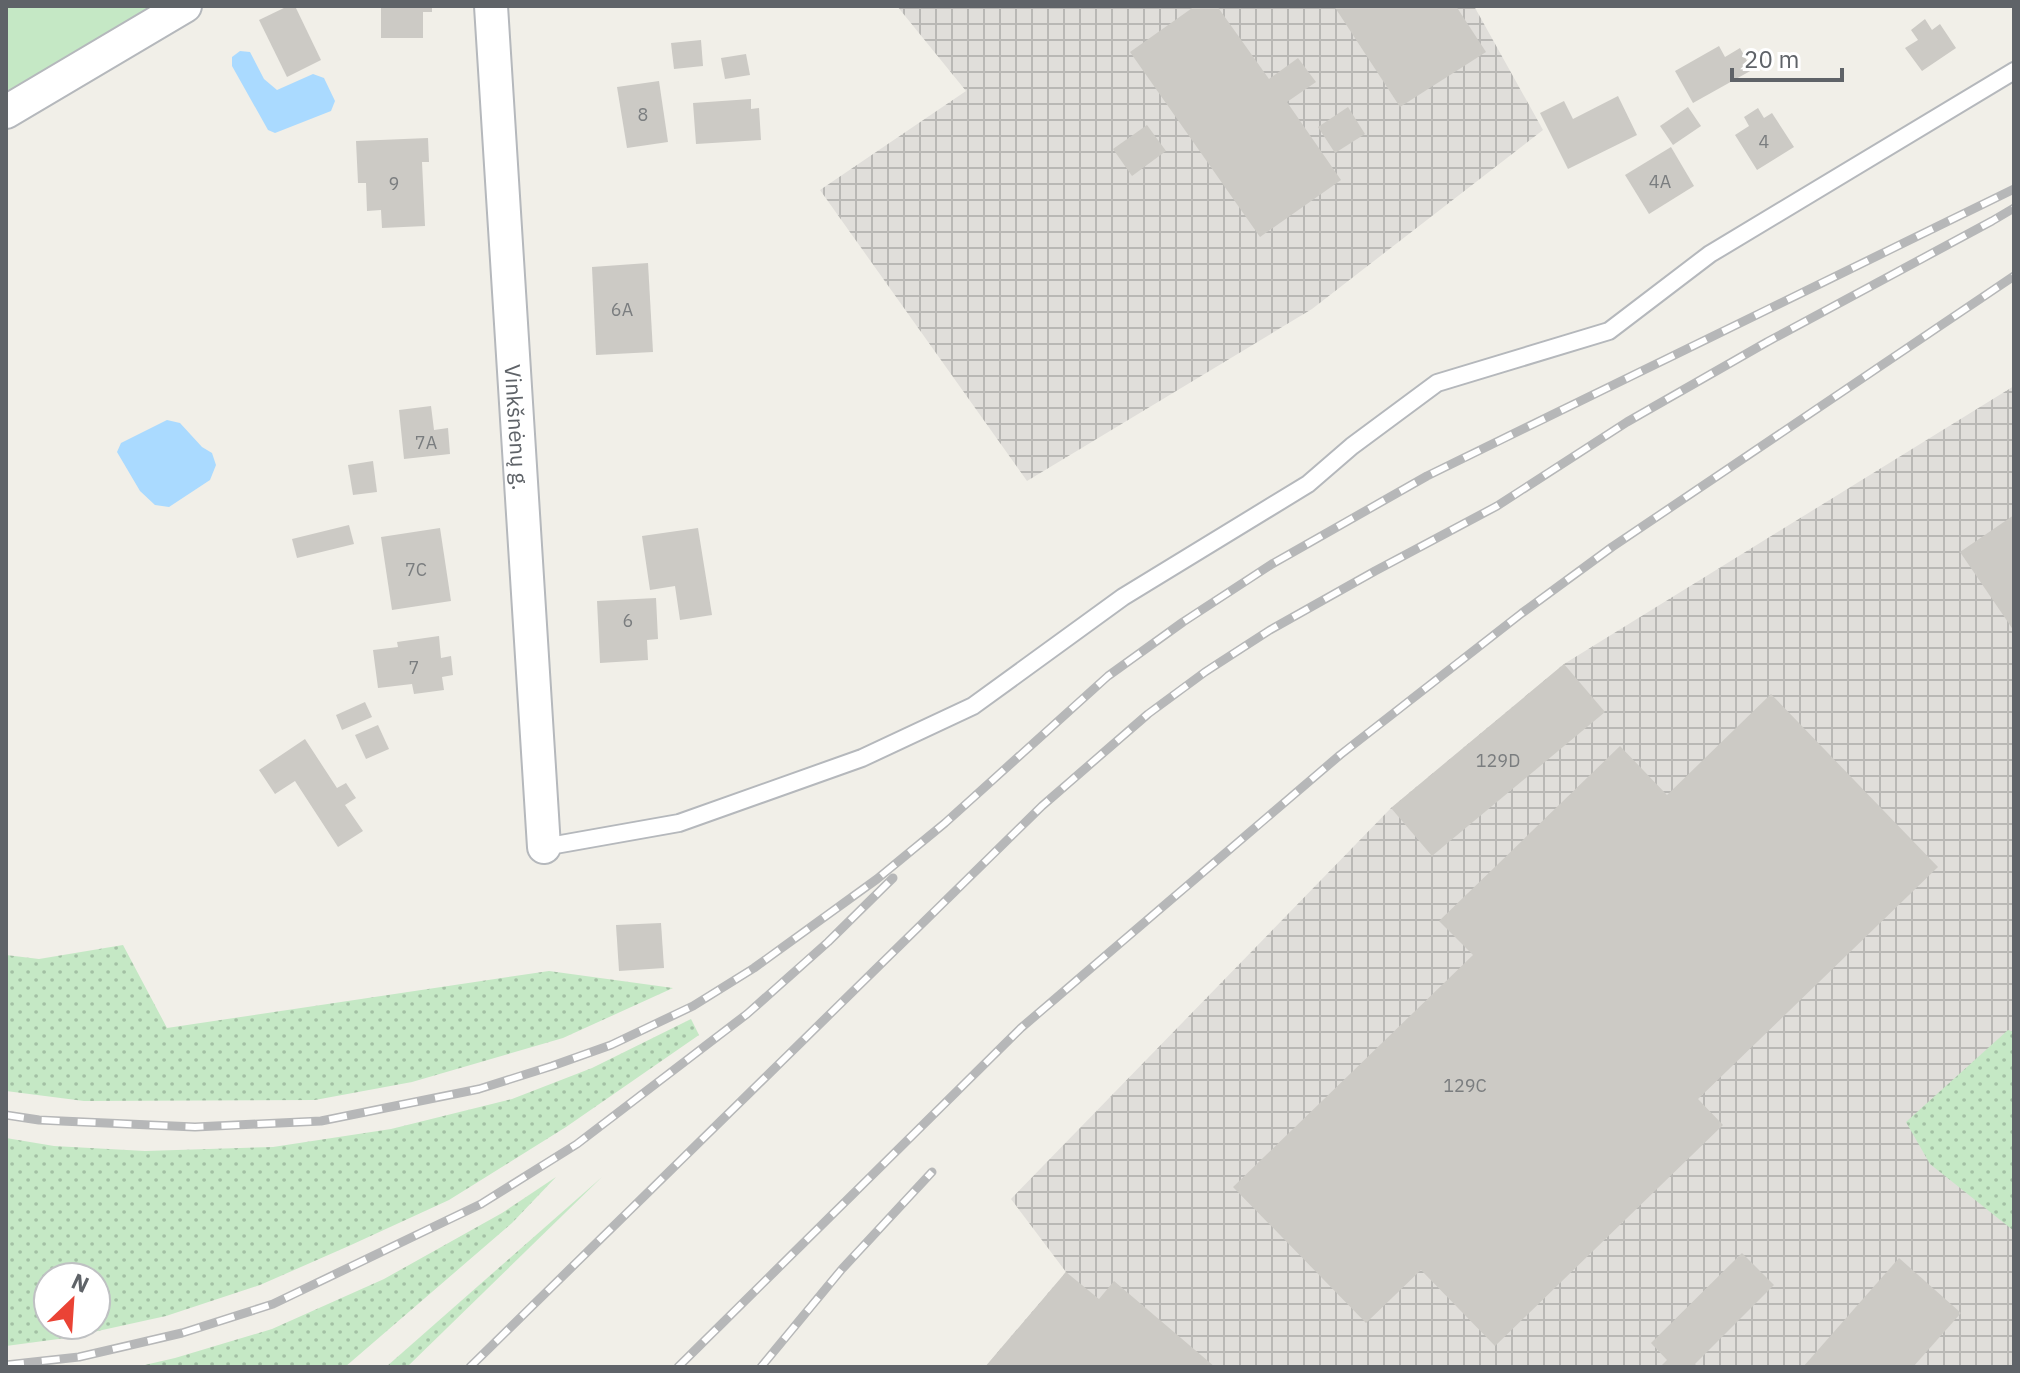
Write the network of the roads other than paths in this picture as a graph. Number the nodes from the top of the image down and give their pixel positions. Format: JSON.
{"nodes":[{"id":1,"x":185,"y":6,"type":"edge"},
{"id":2,"x":491,"y":6,"type":"edge"},
{"id":3,"x":2014,"y":71,"type":"edge"},
{"id":4,"x":6,"y":112,"type":"edge"},
{"id":5,"x":544,"y":847,"type":"joint"}],
"edges":[{"from":1,"to":4,"type":"street"},
{"from":2,"to":5,"type":"street","name":"Vinkšnėnų g."},
{"from":3,"to":5,"type":"lane"}]}
